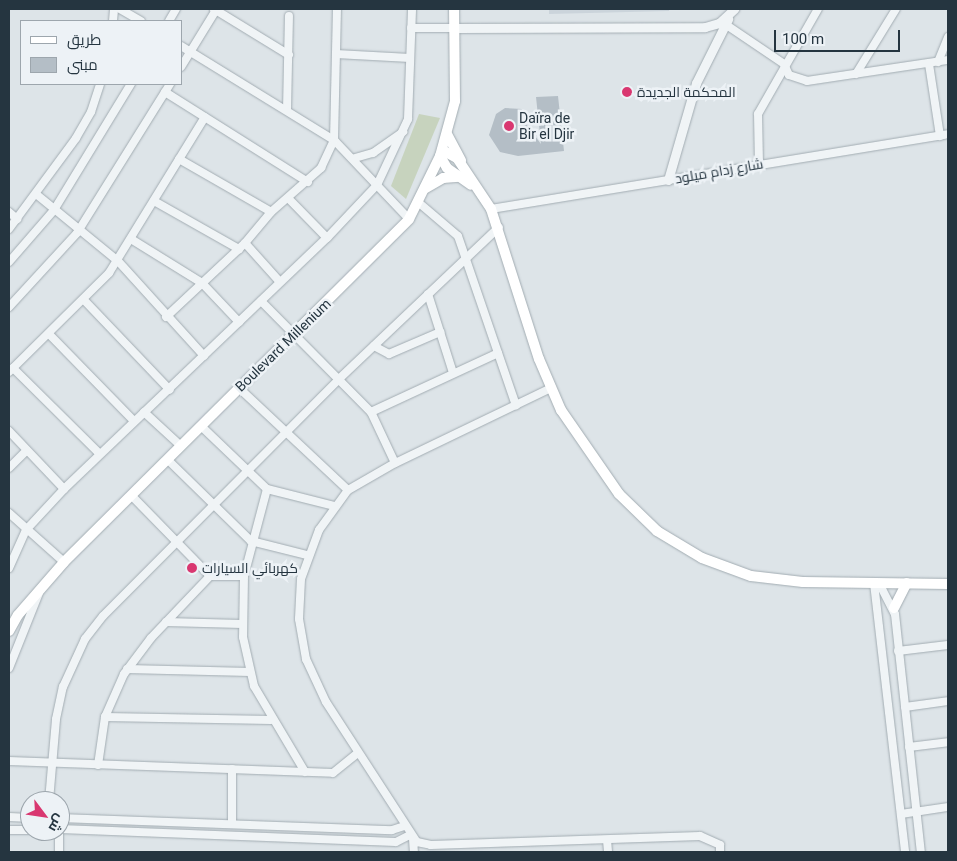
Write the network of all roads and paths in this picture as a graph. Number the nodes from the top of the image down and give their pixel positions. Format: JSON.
{"nodes":[{"id":1,"x":120,"y":9,"type":"edge"},
{"id":2,"x":176,"y":9,"type":"edge"},
{"id":3,"x":337,"y":9,"type":"edge"},
{"id":4,"x":412,"y":9,"type":"edge"},
{"id":5,"x":454,"y":9,"type":"edge"},
{"id":6,"x":818,"y":9,"type":"edge"},
{"id":7,"x":896,"y":9,"type":"edge"},
{"id":8,"x":219,"y":10,"type":"edge"},
{"id":9,"x":732,"y":12,"type":"edge"},
{"id":10,"x":289,"y":16,"type":"dead end"},
{"id":11,"x":139,"y":20,"type":"edge"},
{"id":12,"x":170,"y":20,"type":"edge"},
{"id":13,"x":724,"y":24,"type":"junction"},
{"id":14,"x":411,"y":28,"type":"junction"},
{"id":15,"x":455,"y":28,"type":"junction"},
{"id":16,"x":948,"y":37,"type":"edge"},
{"id":17,"x":182,"y":47,"type":"edge"},
{"id":18,"x":191,"y":52,"type":"junction"},
{"id":19,"x":336,"y":54,"type":"junction"},
{"id":20,"x":289,"y":55,"type":"junction"},
{"id":21,"x":410,"y":58,"type":"junction"},
{"id":22,"x":948,"y":60,"type":"edge"},
{"id":23,"x":938,"y":62,"type":"junction"},
{"id":24,"x":784,"y":64,"type":"junction"},
{"id":25,"x":929,"y":64,"type":"junction"},
{"id":26,"x":182,"y":66,"type":"edge"},
{"id":27,"x":856,"y":74,"type":"junction"},
{"id":28,"x":100,"y":85,"type":"edge"},
{"id":29,"x":131,"y":85,"type":"edge"},
{"id":30,"x":169,"y":85,"type":"edge"},
{"id":31,"x":165,"y":92,"type":"junction"},
{"id":32,"x":287,"y":110,"type":"junction"},
{"id":33,"x":205,"y":118,"type":"junction"},
{"id":34,"x":405,"y":131,"type":"junction"},
{"id":35,"x":447,"y":134,"type":"junction"},
{"id":36,"x":948,"y":134,"type":"edge"},
{"id":37,"x":940,"y":136,"type":"junction"},
{"id":38,"x":334,"y":140,"type":"junction"},
{"id":39,"x":441,"y":153,"type":"junction"},
{"id":40,"x":355,"y":158,"type":"junction"},
{"id":41,"x":179,"y":159,"type":"junction"},
{"id":42,"x":759,"y":165,"type":"junction"},
{"id":43,"x":462,"y":173,"type":"junction"},
{"id":44,"x":668,"y":180,"type":"junction"},
{"id":45,"x":308,"y":182,"type":"junction"},
{"id":46,"x":377,"y":185,"type":"junction"},
{"id":47,"x":424,"y":190,"type":"junction"},
{"id":48,"x":36,"y":194,"type":"junction"},
{"id":49,"x":289,"y":199,"type":"junction"},
{"id":50,"x":154,"y":201,"type":"junction"},
{"id":51,"x":418,"y":202,"type":"junction"},
{"id":52,"x":490,"y":209,"type":"junction"},
{"id":53,"x":54,"y":210,"type":"junction"},
{"id":54,"x":9,"y":212,"type":"edge"},
{"id":55,"x":271,"y":212,"type":"junction"},
{"id":56,"x":17,"y":219,"type":"junction"},
{"id":57,"x":409,"y":219,"type":"junction"},
{"id":58,"x":499,"y":227,"type":"junction"},
{"id":59,"x":80,"y":228,"type":"junction"},
{"id":60,"x":9,"y":229,"type":"edge"},
{"id":61,"x":327,"y":238,"type":"junction"},
{"id":62,"x":131,"y":239,"type":"junction"},
{"id":63,"x":242,"y":246,"type":"junction"},
{"id":64,"x":466,"y":257,"type":"junction"},
{"id":65,"x":118,"y":261,"type":"junction"},
{"id":66,"x":9,"y":262,"type":"edge"},
{"id":67,"x":280,"y":282,"type":"junction"},
{"id":68,"x":202,"y":283,"type":"junction"},
{"id":69,"x":428,"y":294,"type":"junction"},
{"id":70,"x":84,"y":300,"type":"junction"},
{"id":71,"x":261,"y":301,"type":"junction"},
{"id":72,"x":9,"y":307,"type":"edge"},
{"id":73,"x":166,"y":317,"type":"junction"},
{"id":74,"x":239,"y":322,"type":"junction"},
{"id":75,"x":440,"y":332,"type":"junction"},
{"id":76,"x":49,"y":334,"type":"junction"},
{"id":77,"x":295,"y":334,"type":"junction"},
{"id":78,"x":374,"y":346,"type":"junction"},
{"id":79,"x":498,"y":353,"type":"junction"},
{"id":80,"x":204,"y":356,"type":"junction"},
{"id":81,"x":11,"y":370,"type":"edge"},
{"id":82,"x":453,"y":373,"type":"junction"},
{"id":83,"x":340,"y":378,"type":"junction"},
{"id":84,"x":239,"y":388,"type":"junction"},
{"id":85,"x":551,"y":388,"type":"junction"},
{"id":86,"x":170,"y":390,"type":"junction"},
{"id":87,"x":516,"y":405,"type":"junction"},
{"id":88,"x":144,"y":412,"type":"junction"},
{"id":89,"x":371,"y":412,"type":"junction"},
{"id":90,"x":134,"y":421,"type":"junction"},
{"id":91,"x":202,"y":426,"type":"junction"},
{"id":92,"x":9,"y":431,"type":"edge"},
{"id":93,"x":284,"y":433,"type":"junction"},
{"id":94,"x":181,"y":446,"type":"junction"},
{"id":95,"x":27,"y":450,"type":"junction"},
{"id":96,"x":100,"y":454,"type":"junction"},
{"id":97,"x":168,"y":460,"type":"junction"},
{"id":98,"x":395,"y":463,"type":"junction"},
{"id":99,"x":9,"y":468,"type":"edge"},
{"id":100,"x":248,"y":470,"type":"junction"},
{"id":101,"x":64,"y":489,"type":"junction"},
{"id":102,"x":267,"y":489,"type":"junction"},
{"id":103,"x":348,"y":490,"type":"junction"},
{"id":104,"x":131,"y":495,"type":"junction"},
{"id":105,"x":212,"y":504,"type":"junction"},
{"id":106,"x":334,"y":506,"type":"junction"},
{"id":107,"x":9,"y":513,"type":"edge"},
{"id":108,"x":26,"y":530,"type":"junction"},
{"id":109,"x":176,"y":540,"type":"junction"},
{"id":110,"x":251,"y":542,"type":"junction"},
{"id":111,"x":307,"y":555,"type":"junction"},
{"id":112,"x":64,"y":562,"type":"junction"},
{"id":113,"x":9,"y":568,"type":"edge"},
{"id":114,"x":210,"y":576,"type":"junction"},
{"id":115,"x":244,"y":576,"type":"junction"},
{"id":116,"x":876,"y":583,"type":"junction"},
{"id":117,"x":907,"y":583,"type":"junction"},
{"id":118,"x":948,"y":584,"type":"edge"},
{"id":119,"x":41,"y":587,"type":"junction"},
{"id":120,"x":894,"y":608,"type":"junction"},
{"id":121,"x":166,"y":622,"type":"junction"},
{"id":122,"x":242,"y":624,"type":"junction"},
{"id":123,"x":9,"y":631,"type":"edge"},
{"id":124,"x":948,"y":646,"type":"edge"},
{"id":125,"x":898,"y":651,"type":"junction"},
{"id":126,"x":9,"y":668,"type":"edge"},
{"id":127,"x":127,"y":669,"type":"junction"},
{"id":128,"x":250,"y":672,"type":"junction"},
{"id":129,"x":948,"y":702,"type":"edge"},
{"id":130,"x":904,"y":707,"type":"junction"},
{"id":131,"x":105,"y":717,"type":"junction"},
{"id":132,"x":271,"y":720,"type":"junction"},
{"id":133,"x":948,"y":742,"type":"edge"},
{"id":134,"x":909,"y":747,"type":"junction"},
{"id":135,"x":358,"y":753,"type":"junction"},
{"id":136,"x":9,"y":761,"type":"edge"},
{"id":137,"x":52,"y":764,"type":"junction"},
{"id":138,"x":98,"y":765,"type":"junction"},
{"id":139,"x":232,"y":770,"type":"junction"},
{"id":140,"x":305,"y":772,"type":"junction"},
{"id":141,"x":50,"y":791,"type":"edge"},
{"id":142,"x":948,"y":807,"type":"edge"},
{"id":143,"x":917,"y":812,"type":"junction"},
{"id":144,"x":901,"y":814,"type":"junction"},
{"id":145,"x":70,"y":818,"type":"edge"},
{"id":146,"x":214,"y":824,"type":"junction"},
{"id":147,"x":232,"y":824,"type":"junction"},
{"id":148,"x":404,"y":826,"type":"junction"},
{"id":149,"x":70,"y":830,"type":"edge"},
{"id":150,"x":213,"y":836,"type":"junction"},
{"id":151,"x":412,"y":837,"type":"junction"},
{"id":152,"x":607,"y":840,"type":"junction"},
{"id":153,"x":486,"y":844,"type":"junction"},
{"id":154,"x":431,"y":848,"type":"edge"},
{"id":155,"x":414,"y":852,"type":"edge"},
{"id":156,"x":486,"y":852,"type":"edge"},
{"id":157,"x":608,"y":852,"type":"edge"},
{"id":158,"x":720,"y":852,"type":"edge"},
{"id":159,"x":905,"y":852,"type":"edge"},
{"id":160,"x":921,"y":852,"type":"edge"}],
"edges":[{"from":1,"to":11,"type":"street"},
{"from":2,"to":12,"type":"street"},
{"from":3,"to":19,"type":"street"},
{"from":4,"to":14,"type":"street"},
{"from":5,"to":15,"type":"main road","name":"Boulevard Millenium"},
{"from":6,"to":24,"type":"street"},
{"from":7,"to":27,"type":"street"},
{"from":8,"to":18,"type":"street"},
{"from":8,"to":20,"type":"street"},
{"from":9,"to":13,"type":"street"},
{"from":9,"to":15,"type":"street"},
{"from":10,"to":20,"type":"street"},
{"from":13,"to":24,"type":"street"},
{"from":13,"to":44,"type":"street"},
{"from":14,"to":15,"type":"street"},
{"from":14,"to":21,"type":"street"},
{"from":15,"to":35,"type":"main road","name":"Boulevard Millenium"},
{"from":16,"to":23,"type":"street"},
{"from":17,"to":18,"type":"street"},
{"from":18,"to":26,"type":"street"},
{"from":18,"to":32,"type":"street"},
{"from":19,"to":21,"type":"street"},
{"from":19,"to":38,"type":"street"},
{"from":20,"to":32,"type":"street"},
{"from":21,"to":34,"type":"street"},
{"from":22,"to":23,"type":"street"},
{"from":23,"to":25,"type":"street"},
{"from":24,"to":27,"type":"street"},
{"from":24,"to":42,"type":"street"},
{"from":25,"to":27,"type":"street"},
{"from":25,"to":37,"type":"street"},
{"from":28,"to":48,"type":"street"},
{"from":29,"to":53,"type":"street"},
{"from":30,"to":31,"type":"street"},
{"from":31,"to":33,"type":"street"},
{"from":31,"to":59,"type":"street"},
{"from":32,"to":38,"type":"street"},
{"from":33,"to":41,"type":"street"},
{"from":33,"to":45,"type":"street"},
{"from":34,"to":40,"type":"street"},
{"from":34,"to":46,"type":"street"},
{"from":35,"to":39,"type":"main road","name":"Boulevard Millenium"},
{"from":35,"to":43,"type":"main road"},
{"from":36,"to":37,"type":"street","name":"شارع زدام ميلود"},
{"from":37,"to":42,"type":"street","name":"شارع زدام ميلود"},
{"from":38,"to":40,"type":"street"},
{"from":38,"to":45,"type":"street"},
{"from":39,"to":43,"type":"main road"},
{"from":39,"to":47,"type":"main road","name":"Boulevard Millenium"},
{"from":40,"to":46,"type":"street"},
{"from":41,"to":50,"type":"street"},
{"from":41,"to":55,"type":"street"},
{"from":42,"to":44,"type":"street","name":"شارع زدام ميلود"},
{"from":43,"to":47,"type":"main road"},
{"from":43,"to":52,"type":"main road"},
{"from":44,"to":52,"type":"street","name":"شارع زدام ميلود"},
{"from":45,"to":49,"type":"street"},
{"from":46,"to":57,"type":"street"},
{"from":46,"to":61,"type":"street"},
{"from":47,"to":51,"type":"main road","name":"Boulevard Millenium"},
{"from":48,"to":53,"type":"street"},
{"from":48,"to":56,"type":"street"},
{"from":49,"to":55,"type":"street"},
{"from":49,"to":61,"type":"street"},
{"from":50,"to":62,"type":"street"},
{"from":50,"to":63,"type":"street"},
{"from":51,"to":57,"type":"main road","name":"Boulevard Millenium"},
{"from":51,"to":64,"type":"street"},
{"from":52,"to":58,"type":"main road"},
{"from":53,"to":59,"type":"street"},
{"from":53,"to":66,"type":"street"},
{"from":54,"to":56,"type":"street"},
{"from":55,"to":63,"type":"street"},
{"from":56,"to":60,"type":"street"},
{"from":57,"to":77,"type":"main road","name":"Boulevard Millenium"},
{"from":58,"to":64,"type":"street"},
{"from":58,"to":85,"type":"main road"},
{"from":59,"to":65,"type":"street"},
{"from":59,"to":72,"type":"street"},
{"from":61,"to":67,"type":"street"},
{"from":62,"to":65,"type":"street"},
{"from":62,"to":68,"type":"street"},
{"from":63,"to":67,"type":"street"},
{"from":63,"to":68,"type":"street"},
{"from":64,"to":69,"type":"street"},
{"from":64,"to":79,"type":"street"},
{"from":65,"to":70,"type":"street"},
{"from":65,"to":73,"type":"street"},
{"from":67,"to":71,"type":"street"},
{"from":68,"to":73,"type":"street"},
{"from":68,"to":74,"type":"street"},
{"from":69,"to":75,"type":"street"},
{"from":69,"to":78,"type":"street"},
{"from":70,"to":76,"type":"street"},
{"from":70,"to":86,"type":"street"},
{"from":71,"to":74,"type":"street"},
{"from":71,"to":77,"type":"street"},
{"from":73,"to":80,"type":"street"},
{"from":74,"to":80,"type":"street"},
{"from":75,"to":78,"type":"street"},
{"from":75,"to":82,"type":"street"},
{"from":76,"to":81,"type":"street"},
{"from":76,"to":90,"type":"street"},
{"from":77,"to":83,"type":"street"},
{"from":77,"to":84,"type":"main road","name":"Boulevard Millenium"},
{"from":78,"to":83,"type":"street"},
{"from":79,"to":82,"type":"street"},
{"from":79,"to":87,"type":"street"},
{"from":80,"to":86,"type":"street"},
{"from":81,"to":96,"type":"street"},
{"from":82,"to":89,"type":"street"},
{"from":83,"to":89,"type":"street"},
{"from":83,"to":93,"type":"street"},
{"from":84,"to":91,"type":"main road","name":"Boulevard Millenium"},
{"from":84,"to":93,"type":"street"},
{"from":85,"to":87,"type":"street"},
{"from":85,"to":116,"type":"main road"},
{"from":86,"to":88,"type":"street"},
{"from":87,"to":98,"type":"street"},
{"from":88,"to":90,"type":"street"},
{"from":88,"to":94,"type":"street"},
{"from":89,"to":98,"type":"street"},
{"from":90,"to":96,"type":"street"},
{"from":91,"to":94,"type":"main road","name":"Boulevard Millenium"},
{"from":91,"to":100,"type":"street"},
{"from":92,"to":95,"type":"street"},
{"from":93,"to":100,"type":"street"},
{"from":93,"to":103,"type":"street"},
{"from":94,"to":97,"type":"main road","name":"Boulevard Millenium"},
{"from":95,"to":99,"type":"street"},
{"from":95,"to":101,"type":"street"},
{"from":96,"to":101,"type":"street"},
{"from":97,"to":104,"type":"main road","name":"Boulevard Millenium"},
{"from":97,"to":105,"type":"street"},
{"from":98,"to":103,"type":"street"},
{"from":100,"to":102,"type":"street"},
{"from":100,"to":105,"type":"street"},
{"from":101,"to":108,"type":"street"},
{"from":102,"to":106,"type":"street"},
{"from":102,"to":110,"type":"street"},
{"from":103,"to":106,"type":"street"},
{"from":104,"to":109,"type":"street"},
{"from":104,"to":112,"type":"main road","name":"Boulevard Millenium"},
{"from":105,"to":109,"type":"street"},
{"from":105,"to":110,"type":"street"},
{"from":106,"to":111,"type":"street"},
{"from":107,"to":108,"type":"street"},
{"from":108,"to":112,"type":"street"},
{"from":108,"to":113,"type":"street"},
{"from":109,"to":114,"type":"street"},
{"from":109,"to":137,"type":"street"},
{"from":110,"to":111,"type":"street"},
{"from":110,"to":115,"type":"street"},
{"from":111,"to":135,"type":"street"},
{"from":112,"to":119,"type":"main road","name":"Boulevard Millenium"},
{"from":114,"to":115,"type":"street"},
{"from":114,"to":121,"type":"street"},
{"from":115,"to":122,"type":"street"},
{"from":116,"to":117,"type":"main road"},
{"from":116,"to":120,"type":"street"},
{"from":116,"to":144,"type":"street"},
{"from":117,"to":118,"type":"main road"},
{"from":117,"to":120,"type":"main road"},
{"from":119,"to":123,"type":"main road","name":"Boulevard Millenium"},
{"from":119,"to":126,"type":"street"},
{"from":120,"to":125,"type":"street"},
{"from":121,"to":122,"type":"street"},
{"from":121,"to":127,"type":"street"},
{"from":122,"to":128,"type":"street"},
{"from":124,"to":125,"type":"street"},
{"from":125,"to":130,"type":"street"},
{"from":127,"to":128,"type":"street"},
{"from":127,"to":131,"type":"street"},
{"from":128,"to":132,"type":"street"},
{"from":129,"to":130,"type":"street"},
{"from":130,"to":134,"type":"street"},
{"from":131,"to":132,"type":"street"},
{"from":131,"to":138,"type":"street"},
{"from":132,"to":140,"type":"street"},
{"from":133,"to":134,"type":"street"},
{"from":134,"to":143,"type":"street"},
{"from":135,"to":140,"type":"street"},
{"from":135,"to":148,"type":"street"},
{"from":136,"to":137,"type":"street"},
{"from":137,"to":138,"type":"street"},
{"from":137,"to":141,"type":"street"},
{"from":138,"to":139,"type":"street"},
{"from":139,"to":140,"type":"street"},
{"from":139,"to":147,"type":"street"},
{"from":142,"to":143,"type":"street"},
{"from":143,"to":144,"type":"street"},
{"from":143,"to":160,"type":"street"},
{"from":144,"to":159,"type":"street"},
{"from":145,"to":146,"type":"street"},
{"from":146,"to":147,"type":"street"},
{"from":146,"to":150,"type":"street"},
{"from":147,"to":148,"type":"street"},
{"from":148,"to":151,"type":"street"},
{"from":149,"to":150,"type":"street"},
{"from":150,"to":151,"type":"street"},
{"from":151,"to":154,"type":"street"},
{"from":151,"to":155,"type":"street"},
{"from":152,"to":153,"type":"street"},
{"from":152,"to":157,"type":"street"},
{"from":152,"to":158,"type":"street"},
{"from":153,"to":154,"type":"street"},
{"from":153,"to":156,"type":"street"}]}
